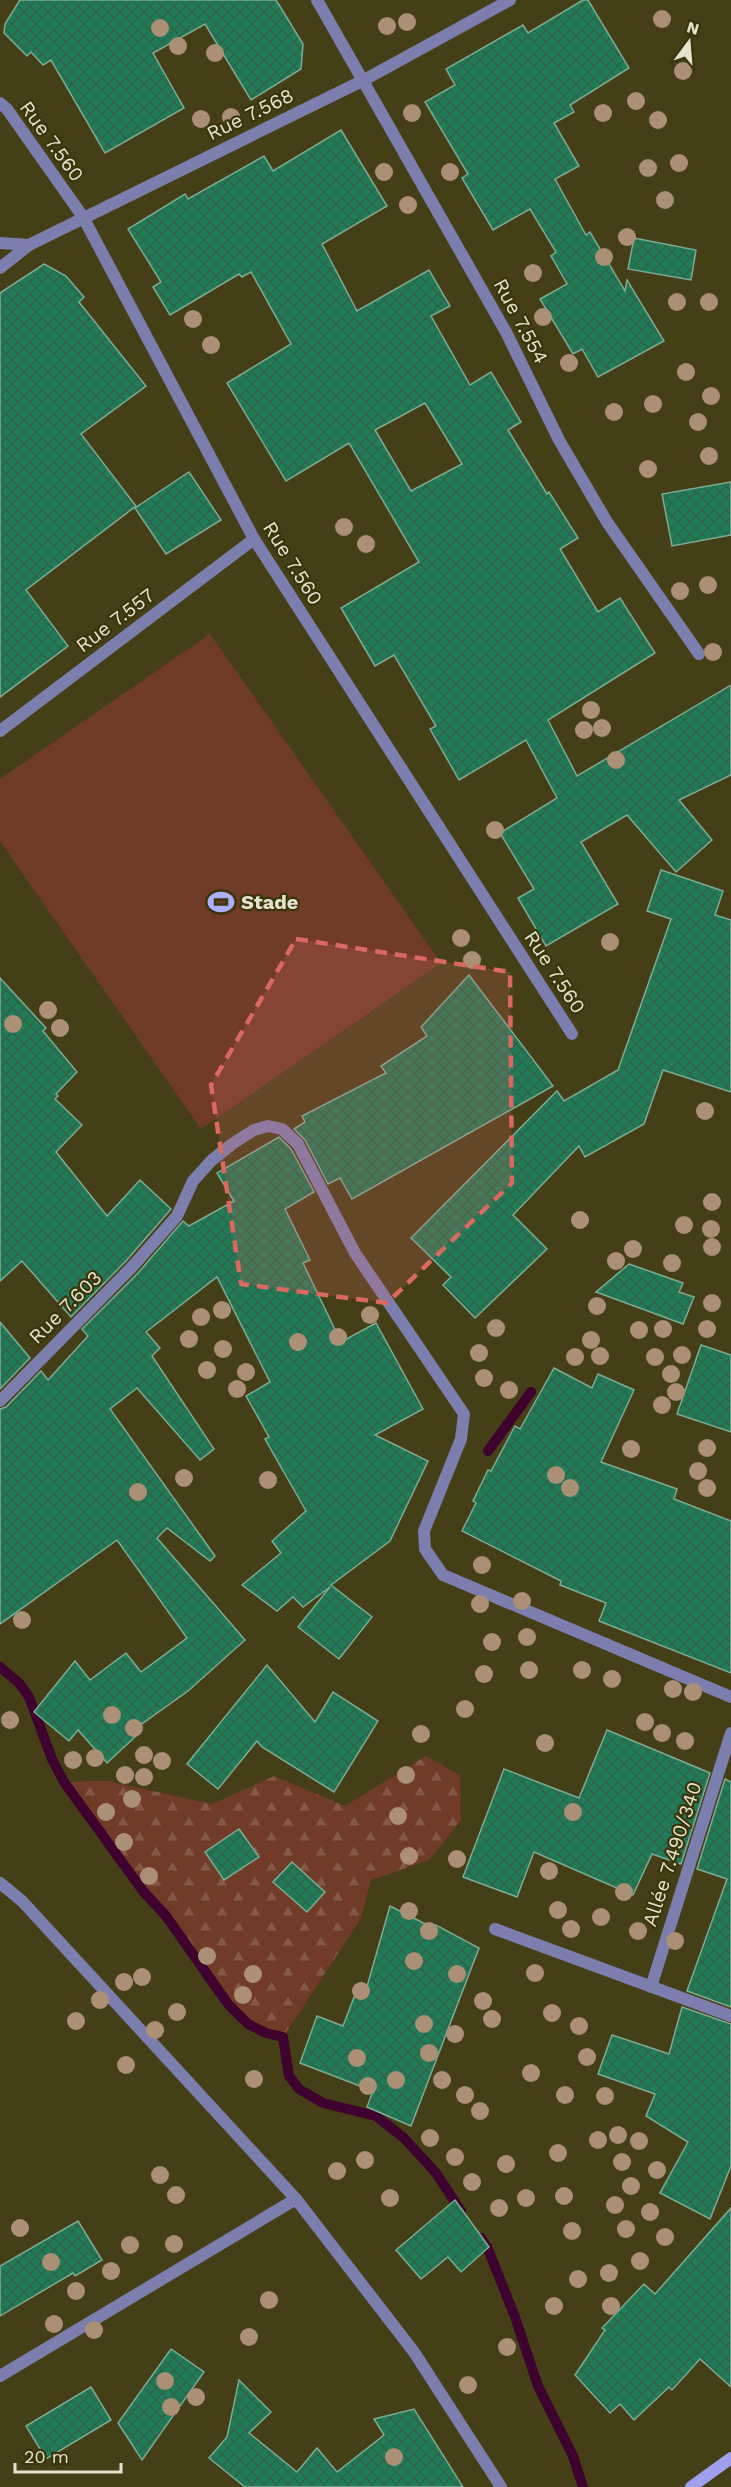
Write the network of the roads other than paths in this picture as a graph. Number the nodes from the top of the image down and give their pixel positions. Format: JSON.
{"nodes":[{"id":1,"x":317,"y":0,"type":"edge"},
{"id":2,"x":510,"y":0,"type":"edge"},
{"id":3,"x":364,"y":80,"type":"junction"},
{"id":4,"x":0,"y":103,"type":"edge"},
{"id":5,"x":83,"y":217,"type":"junction"},
{"id":6,"x":0,"y":243,"type":"edge"},
{"id":7,"x":29,"y":244,"type":"junction"},
{"id":8,"x":0,"y":268,"type":"edge"},
{"id":9,"x":254,"y":539,"type":"junction"},
{"id":10,"x":699,"y":654,"type":"dead end"},
{"id":11,"x":0,"y":731,"type":"edge"},
{"id":12,"x":572,"y":1034,"type":"dead end"},
{"id":13,"x":0,"y":1401,"type":"edge"},
{"id":14,"x":731,"y":1697,"type":"edge"},
{"id":15,"x":731,"y":1733,"type":"edge"},
{"id":16,"x":0,"y":1883,"type":"edge"},
{"id":17,"x":495,"y":1929,"type":"dead end"},
{"id":18,"x":651,"y":1987,"type":"junction"},
{"id":19,"x":731,"y":2016,"type":"edge"},
{"id":20,"x":296,"y":2199,"type":"junction"},
{"id":21,"x":0,"y":2376,"type":"edge"},
{"id":22,"x":731,"y":2458,"type":"edge"},
{"id":23,"x":501,"y":2487,"type":"edge"},
{"id":24,"x":691,"y":2487,"type":"edge"}],
"edges":[{"from":1,"to":3,"type":"street","name":"Rue 7.554"},
{"from":2,"to":3,"type":"street","name":"Rue 7.568"},
{"from":3,"to":5,"type":"street","name":"Rue 7.568"},
{"from":3,"to":10,"type":"street","name":"Rue 7.554"},
{"from":4,"to":5,"type":"street","name":"Rue 7.560"},
{"from":5,"to":7,"type":"street","name":"Rue 7.568"},
{"from":5,"to":9,"type":"street","name":"Rue 7.560"},
{"from":6,"to":7,"type":"street","name":"Rue 7.568"},
{"from":7,"to":8,"type":"street"},
{"from":9,"to":11,"type":"street","name":"Rue 7.557"},
{"from":9,"to":12,"type":"street","name":"Rue 7.560"},
{"from":13,"to":14,"type":"street","name":"Rue 7.603"},
{"from":15,"to":18,"type":"street","name":"Allée 7.490/340"},
{"from":16,"to":20,"type":"street"},
{"from":17,"to":18,"type":"street"},
{"from":18,"to":19,"type":"street"},
{"from":20,"to":21,"type":"street"},
{"from":20,"to":23,"type":"street"},
{"from":22,"to":24,"type":"main road"}]}
